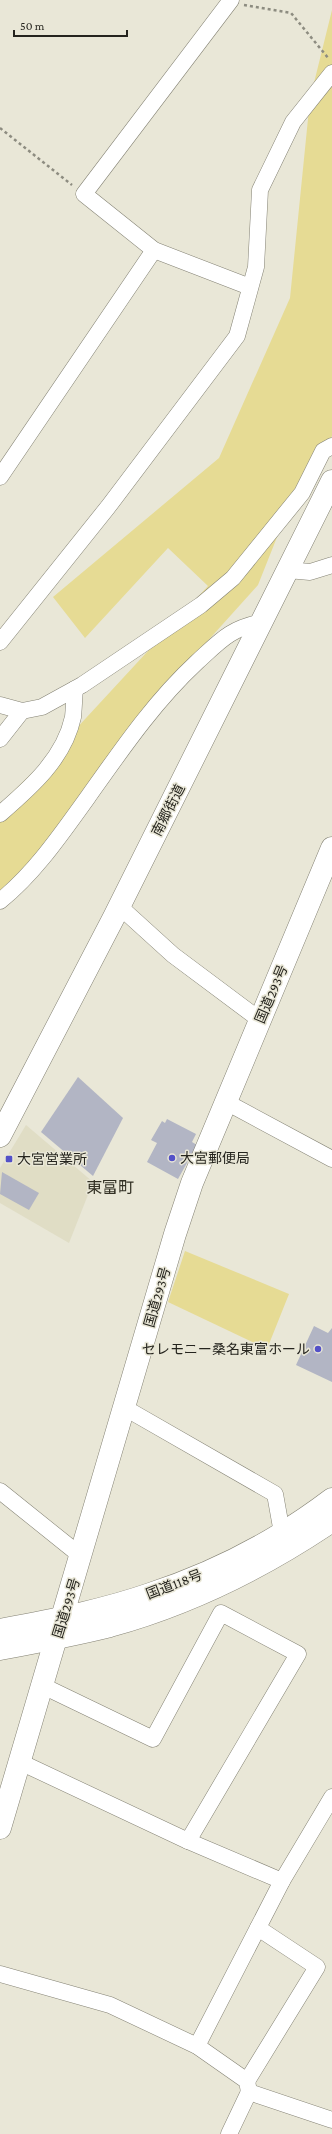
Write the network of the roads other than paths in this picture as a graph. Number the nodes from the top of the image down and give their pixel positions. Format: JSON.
{"nodes":[{"id":1,"x":230,"y":1,"type":"edge"},
{"id":2,"x":332,"y":73,"type":"edge"},
{"id":3,"x":154,"y":250,"type":"junction"},
{"id":4,"x":250,"y":287,"type":"junction"},
{"id":5,"x":332,"y":446,"type":"edge"},
{"id":6,"x":0,"y":477,"type":"edge"},
{"id":7,"x":332,"y":481,"type":"edge"},
{"id":8,"x":332,"y":565,"type":"edge"},
{"id":9,"x":288,"y":570,"type":"junction"},
{"id":10,"x":262,"y":622,"type":"junction"},
{"id":11,"x":0,"y":642,"type":"edge"},
{"id":12,"x":74,"y":689,"type":"junction"},
{"id":13,"x":0,"y":705,"type":"edge"},
{"id":14,"x":22,"y":711,"type":"junction"},
{"id":15,"x":0,"y":738,"type":"edge"},
{"id":16,"x":0,"y":814,"type":"edge"},
{"id":17,"x":332,"y":848,"type":"edge"},
{"id":18,"x":0,"y":901,"type":"edge"},
{"id":19,"x":119,"y":906,"type":"junction"},
{"id":20,"x":260,"y":1020,"type":"junction"},
{"id":21,"x":226,"y":1102,"type":"junction"},
{"id":22,"x":0,"y":1136,"type":"edge"},
{"id":23,"x":332,"y":1159,"type":"edge"},
{"id":24,"x":125,"y":1408,"type":"junction"},
{"id":25,"x":0,"y":1491,"type":"edge"},
{"id":26,"x":332,"y":1499,"type":"edge"},
{"id":27,"x":332,"y":1521,"type":"edge"},
{"id":28,"x":282,"y":1533,"type":"junction"},
{"id":29,"x":81,"y":1556,"type":"junction"},
{"id":30,"x":60,"y":1628,"type":"junction"},
{"id":31,"x":0,"y":1630,"type":"edge"},
{"id":32,"x":0,"y":1649,"type":"edge"},
{"id":33,"x":43,"y":1686,"type":"junction"},
{"id":34,"x":20,"y":1762,"type":"junction"},
{"id":35,"x":332,"y":1797,"type":"edge"},
{"id":36,"x":0,"y":1828,"type":"edge"},
{"id":37,"x":188,"y":1841,"type":"junction"},
{"id":38,"x":282,"y":1881,"type":"junction"},
{"id":39,"x":258,"y":1928,"type":"junction"},
{"id":40,"x":0,"y":1974,"type":"edge"},
{"id":41,"x":197,"y":2046,"type":"junction"},
{"id":42,"x":248,"y":2087,"type":"junction"},
{"id":43,"x":332,"y":2120,"type":"edge"},
{"id":44,"x":229,"y":2134,"type":"edge"}],
"edges":[{"from":1,"to":3,"type":"street"},
{"from":2,"to":4,"type":"street"},
{"from":3,"to":4,"type":"street"},
{"from":3,"to":6,"type":"street"},
{"from":4,"to":11,"type":"street"},
{"from":5,"to":12,"type":"street"},
{"from":7,"to":9,"type":"main road","name":"南郷街道"},
{"from":8,"to":9,"type":"street"},
{"from":9,"to":10,"type":"main road","name":"南郷街道"},
{"from":10,"to":18,"type":"street"},
{"from":10,"to":19,"type":"main road","name":"南郷街道"},
{"from":12,"to":14,"type":"street"},
{"from":12,"to":16,"type":"street"},
{"from":13,"to":14,"type":"street"},
{"from":14,"to":15,"type":"street"},
{"from":17,"to":20,"type":"main road","name":"国道293号"},
{"from":19,"to":20,"type":"street"},
{"from":19,"to":22,"type":"main road","name":"南郷街道"},
{"from":20,"to":21,"type":"main road","name":"国道293号"},
{"from":21,"to":23,"type":"street"},
{"from":21,"to":24,"type":"main road","name":"国道293号"},
{"from":24,"to":28,"type":"street"},
{"from":24,"to":29,"type":"main road","name":"国道293号"},
{"from":25,"to":29,"type":"street"},
{"from":26,"to":28,"type":"main road","name":"国道118号"},
{"from":27,"to":30,"type":"main road","name":"国道118号"},
{"from":28,"to":30,"type":"main road","name":"国道118号"},
{"from":29,"to":30,"type":"main road","name":"国道293号"},
{"from":30,"to":31,"type":"main road","name":"国道118号"},
{"from":30,"to":32,"type":"main road","name":"国道118号"},
{"from":30,"to":33,"type":"main road","name":"国道293号"},
{"from":33,"to":34,"type":"main road","name":"国道293号"},
{"from":33,"to":37,"type":"street"},
{"from":34,"to":36,"type":"main road","name":"国道293号"},
{"from":34,"to":37,"type":"street"},
{"from":35,"to":38,"type":"street"},
{"from":37,"to":38,"type":"street"},
{"from":38,"to":39,"type":"street"},
{"from":39,"to":41,"type":"street"},
{"from":39,"to":42,"type":"street"},
{"from":40,"to":41,"type":"street"},
{"from":41,"to":42,"type":"street"},
{"from":42,"to":43,"type":"street"},
{"from":42,"to":44,"type":"street"}]}
